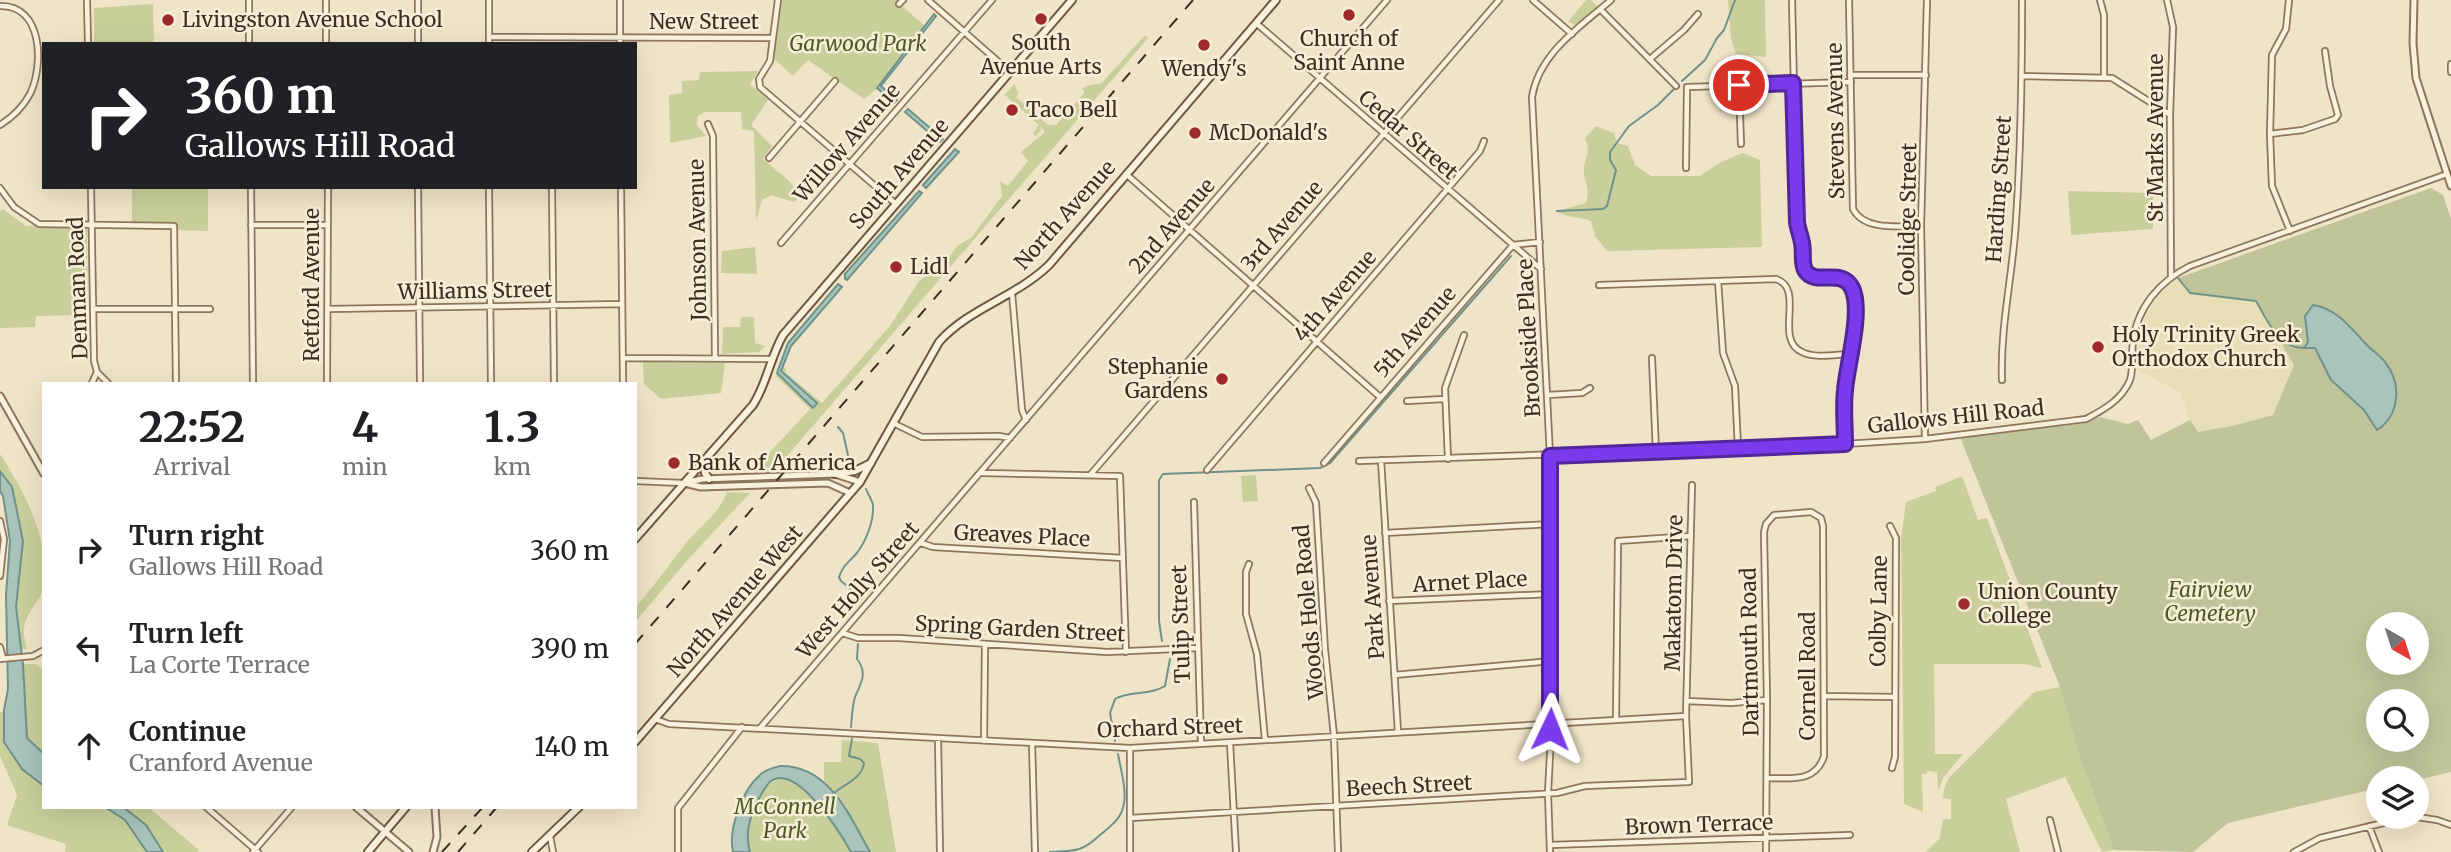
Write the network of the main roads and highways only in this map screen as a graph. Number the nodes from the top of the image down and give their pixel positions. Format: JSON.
{"nodes":[{"id":1,"x":1072,"y":0,"type":"edge"},
{"id":2,"x":1276,"y":0,"type":"edge"},
{"id":3,"x":703,"y":461,"type":"junction"},
{"id":4,"x":873,"y":462,"type":"junction"},
{"id":5,"x":835,"y":474,"type":"road end"},
{"id":6,"x":709,"y":480,"type":"road end"},
{"id":7,"x":860,"y":482,"type":"joint"},
{"id":8,"x":637,"y":537,"type":"edge"},
{"id":9,"x":637,"y":740,"type":"edge"},
{"id":10,"x":404,"y":809,"type":"edge"},
{"id":11,"x":577,"y":809,"type":"edge"},
{"id":12,"x":368,"y":852,"type":"edge"},
{"id":13,"x":532,"y":852,"type":"edge"}],
"edges":[{"from":1,"to":3,"type":"main road","name":"South Avenue"},
{"from":2,"to":4,"type":"main road","name":"North Avenue"},
{"from":3,"to":6,"type":"main road"},
{"from":3,"to":8,"type":"main road","name":"South Avenue"},
{"from":4,"to":5,"type":"main road"},
{"from":4,"to":7,"type":"main road","name":"North Avenue"},
{"from":7,"to":9,"type":"main road","name":"North Avenue West"},
{"from":10,"to":12,"type":"main road"},
{"from":11,"to":13,"type":"main road"}]}
